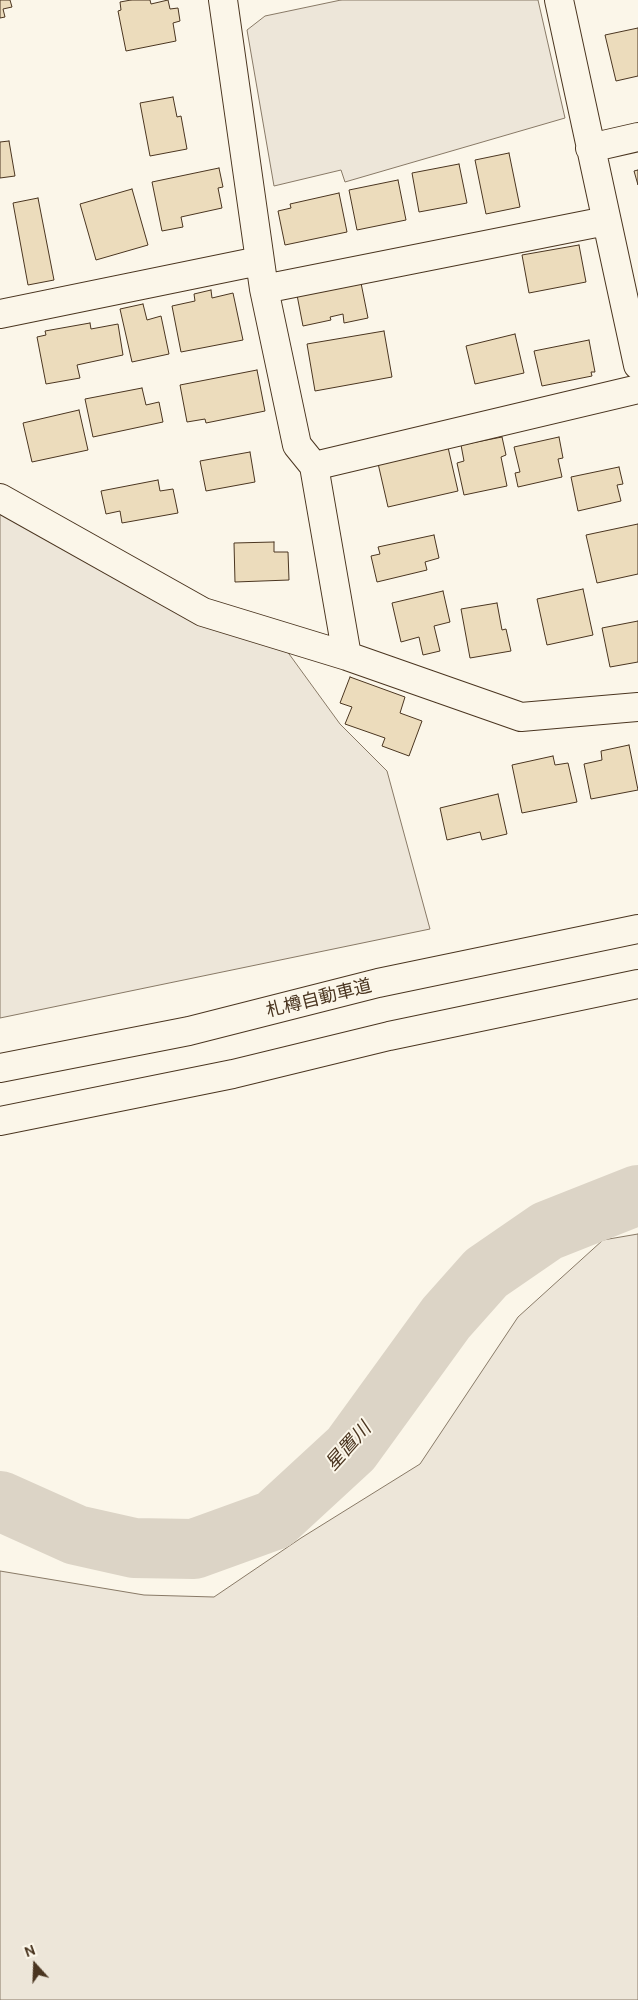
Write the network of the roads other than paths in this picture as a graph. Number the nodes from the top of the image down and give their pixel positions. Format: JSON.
{"nodes":[{"id":1,"x":559,"y":0,"type":"edge"},
{"id":2,"x":229,"y":1,"type":"edge"},
{"id":3,"x":638,"y":137,"type":"edge"},
{"id":4,"x":590,"y":148,"type":"junction"},
{"id":5,"x":606,"y":221,"type":"junction"},
{"id":6,"x":259,"y":261,"type":"junction"},
{"id":7,"x":264,"y":289,"type":"junction"},
{"id":8,"x":0,"y":314,"type":"edge"},
{"id":9,"x":638,"y":363,"type":"edge"},
{"id":10,"x":638,"y":389,"type":"edge"},
{"id":11,"x":314,"y":466,"type":"junction"},
{"id":12,"x":0,"y":498,"type":"edge"},
{"id":13,"x":347,"y":656,"type":"junction"},
{"id":14,"x":638,"y":707,"type":"edge"},
{"id":15,"x":638,"y":929,"type":"edge"},
{"id":16,"x":638,"y":984,"type":"edge"},
{"id":17,"x":0,"y":1068,"type":"edge"},
{"id":18,"x":0,"y":1121,"type":"edge"}],
"edges":[{"from":1,"to":4,"type":"main road"},
{"from":2,"to":6,"type":"main road"},
{"from":3,"to":4,"type":"main road"},
{"from":4,"to":5,"type":"main road"},
{"from":5,"to":7,"type":"main road"},
{"from":5,"to":9,"type":"main road"},
{"from":6,"to":7,"type":"main road"},
{"from":6,"to":8,"type":"main road"},
{"from":7,"to":11,"type":"main road"},
{"from":10,"to":11,"type":"main road"},
{"from":11,"to":13,"type":"main road"},
{"from":12,"to":13,"type":"main road"},
{"from":13,"to":14,"type":"main road"},
{"from":15,"to":17,"type":"main road","name":"札樽自動車道"},
{"from":16,"to":18,"type":"main road"}]}
